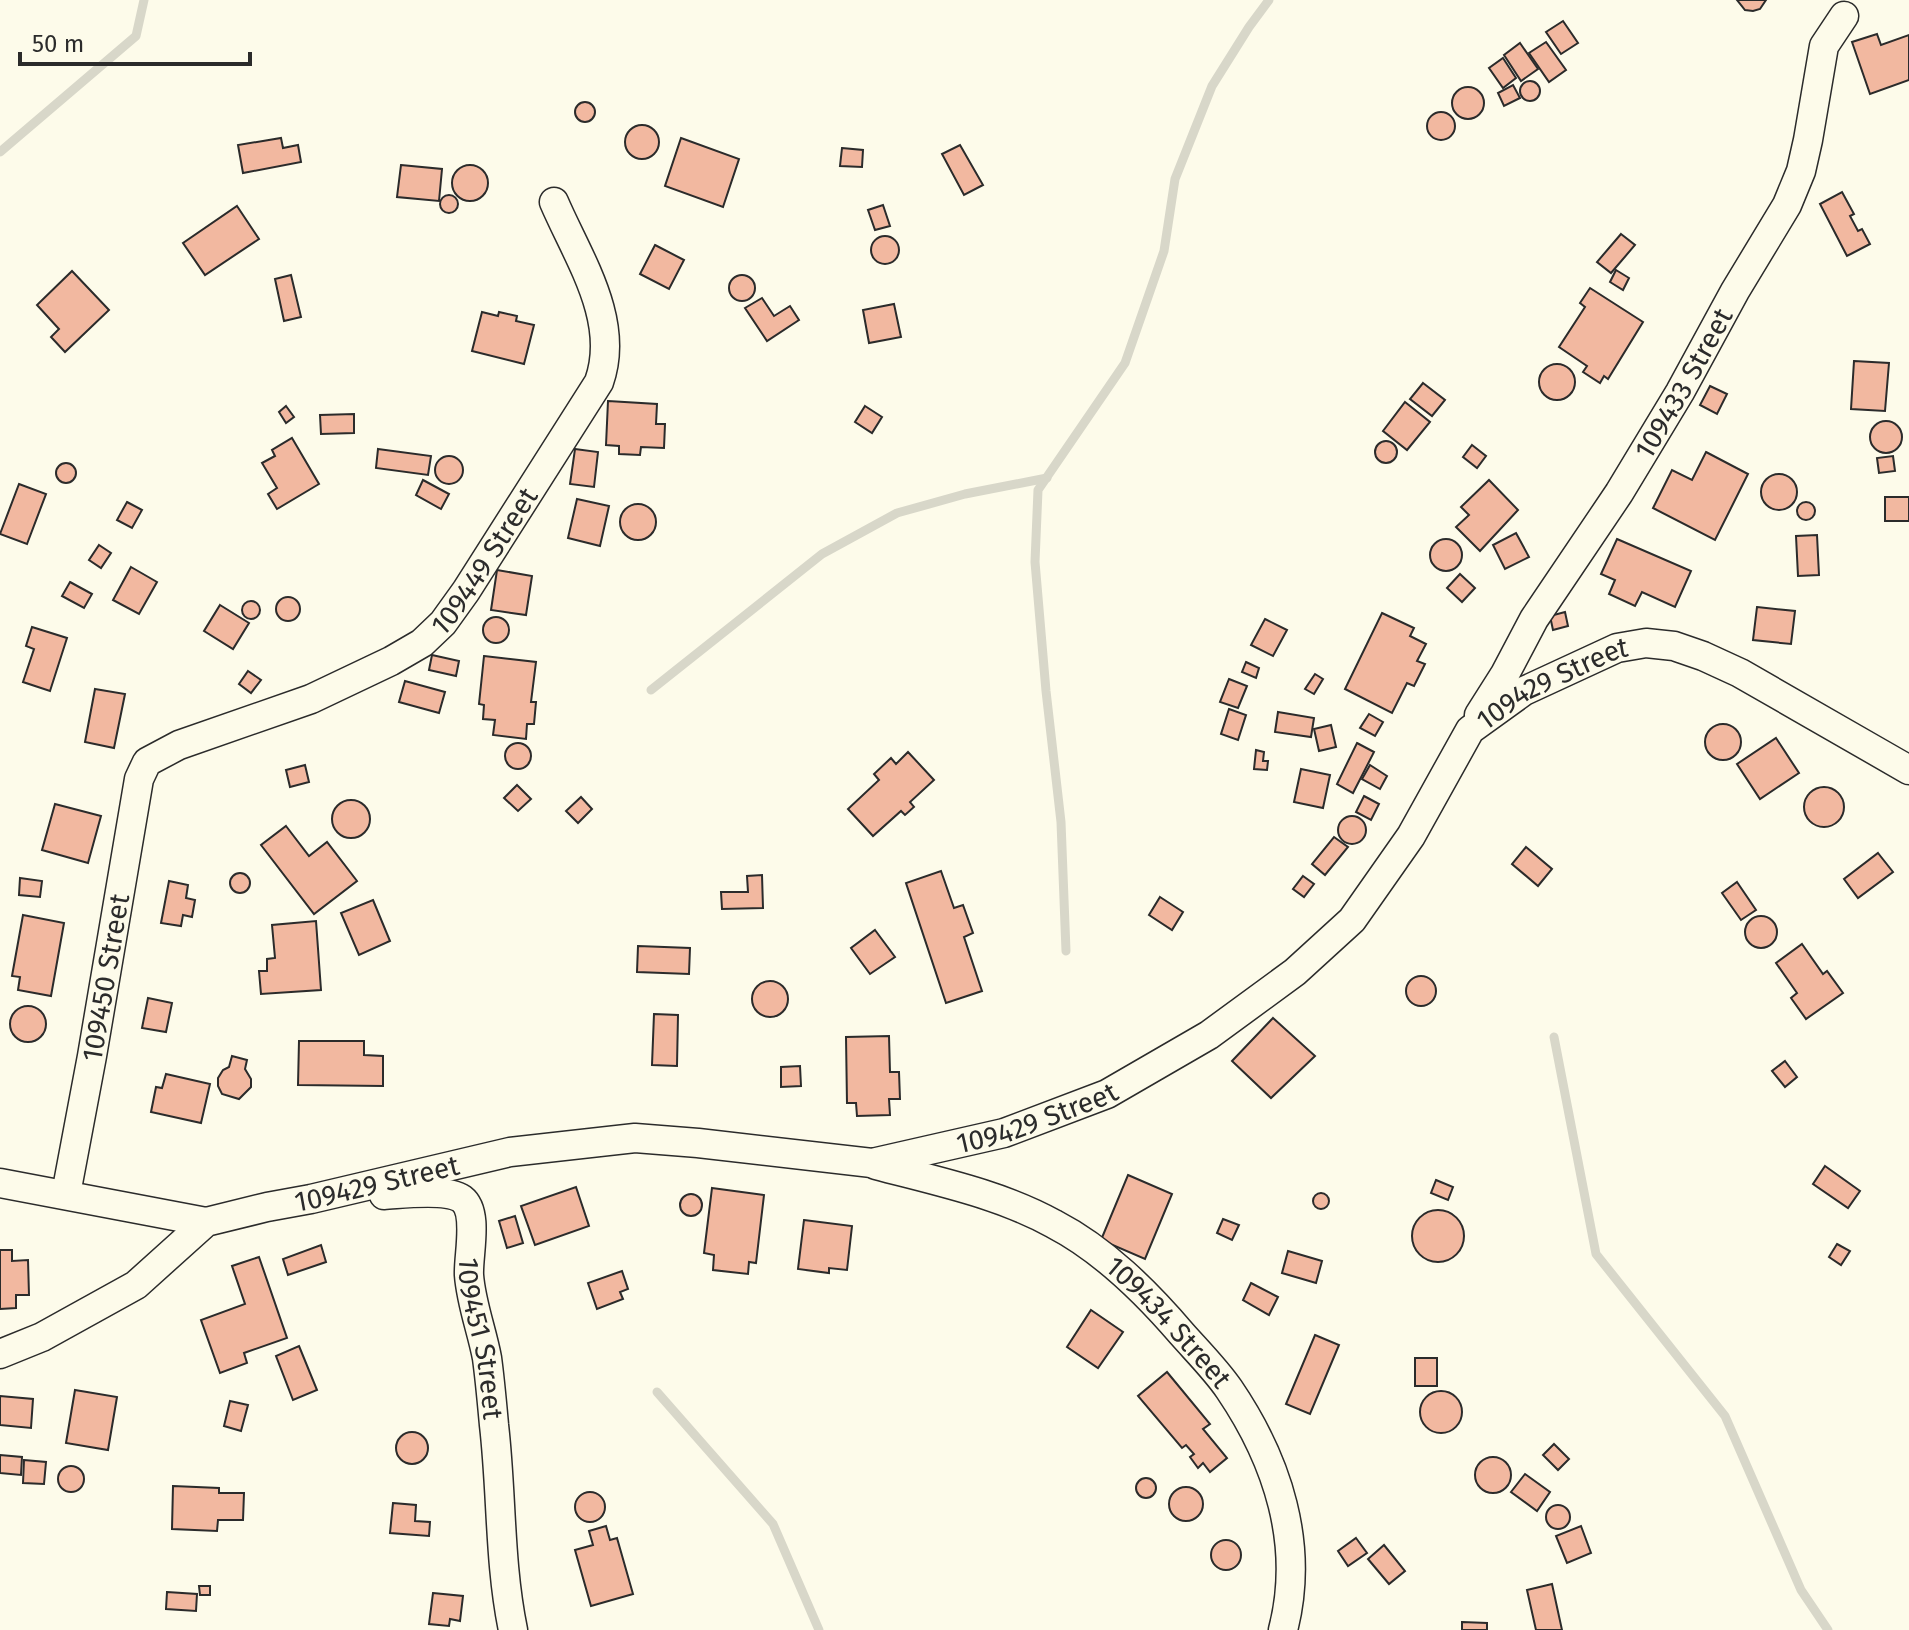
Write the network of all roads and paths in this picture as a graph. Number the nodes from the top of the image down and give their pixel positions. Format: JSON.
{"nodes":[{"id":1,"x":1844,"y":16,"type":"dead end"},
{"id":2,"x":554,"y":202,"type":"dead end"},
{"id":3,"x":1470,"y":730,"type":"junction"},
{"id":4,"x":147,"y":762,"type":"joint"},
{"id":5,"x":1907,"y":772,"type":"edge"},
{"id":6,"x":872,"y":1163,"type":"junction"},
{"id":7,"x":0,"y":1183,"type":"edge"},
{"id":8,"x":66,"y":1194,"type":"junction"},
{"id":9,"x":311,"y":1199,"type":"junction"},
{"id":10,"x":206,"y":1222,"type":"junction"},
{"id":11,"x":0,"y":1354,"type":"edge"},
{"id":12,"x":513,"y":1630,"type":"edge"},
{"id":13,"x":1283,"y":1630,"type":"edge"}],
"edges":[{"from":1,"to":3,"type":"street","name":"109433 Street"},
{"from":2,"to":4,"type":"street","name":"109449 Street"},
{"from":3,"to":5,"type":"street","name":"109429 Street"},
{"from":3,"to":6,"type":"street","name":"109429 Street"},
{"from":4,"to":8,"type":"street","name":"109450 Street"},
{"from":6,"to":9,"type":"street","name":"109429 Street"},
{"from":6,"to":13,"type":"street","name":"109434 Street"},
{"from":7,"to":8,"type":"street"},
{"from":8,"to":10,"type":"street"},
{"from":9,"to":10,"type":"street","name":"109429 Street"},
{"from":9,"to":12,"type":"street","name":"109451 Street"},
{"from":10,"to":11,"type":"street","name":"109429 Street"}]}
